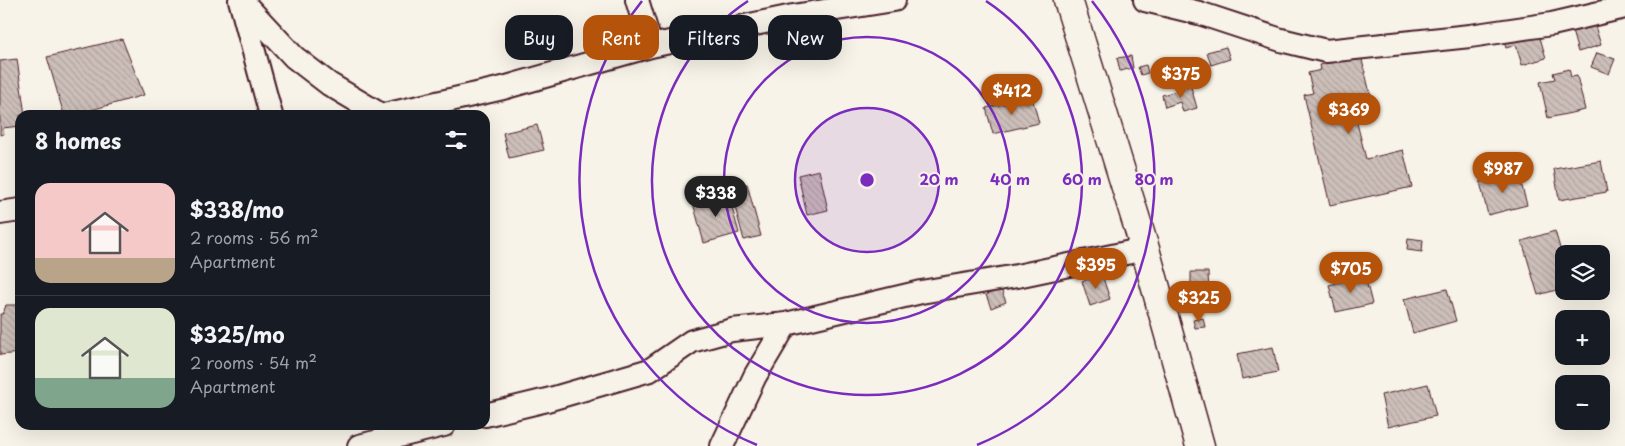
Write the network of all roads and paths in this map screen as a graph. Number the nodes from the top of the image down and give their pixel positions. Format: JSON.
{"nodes":[{"id":1,"x":241,"y":0,"type":"edge"},
{"id":2,"x":637,"y":0,"type":"edge"},
{"id":3,"x":894,"y":0,"type":"edge"},
{"id":4,"x":1068,"y":0,"type":"edge"},
{"id":5,"x":1145,"y":0,"type":"edge"},
{"id":6,"x":1625,"y":7,"type":"edge"},
{"id":7,"x":642,"y":15,"type":"edge"},
{"id":8,"x":659,"y":44,"type":"edge"},
{"id":9,"x":602,"y":60,"type":"edge"},
{"id":10,"x":270,"y":110,"type":"edge"},
{"id":11,"x":373,"y":110,"type":"edge"},
{"id":12,"x":404,"y":110,"type":"edge"},
{"id":13,"x":15,"y":211,"type":"edge"},
{"id":14,"x":0,"y":213,"type":"edge"},
{"id":15,"x":1145,"y":249,"type":"junction"},
{"id":16,"x":786,"y":324,"type":"junction"},
{"id":17,"x":490,"y":414,"type":"edge"},
{"id":18,"x":424,"y":430,"type":"edge"},
{"id":19,"x":360,"y":446,"type":"edge"},
{"id":20,"x":722,"y":446,"type":"edge"},
{"id":21,"x":1200,"y":446,"type":"edge"}],
"edges":[{"from":1,"to":10,"type":"street"},
{"from":1,"to":11,"type":"street"},
{"from":2,"to":7,"type":"street"},
{"from":3,"to":8,"type":"street"},
{"from":4,"to":15,"type":"main road"},
{"from":5,"to":6,"type":"street"},
{"from":9,"to":12,"type":"street"},
{"from":13,"to":14,"type":"street"},
{"from":15,"to":16,"type":"street"},
{"from":15,"to":21,"type":"main road"},
{"from":16,"to":17,"type":"street"},
{"from":16,"to":20,"type":"street"},
{"from":18,"to":19,"type":"street"}]}
